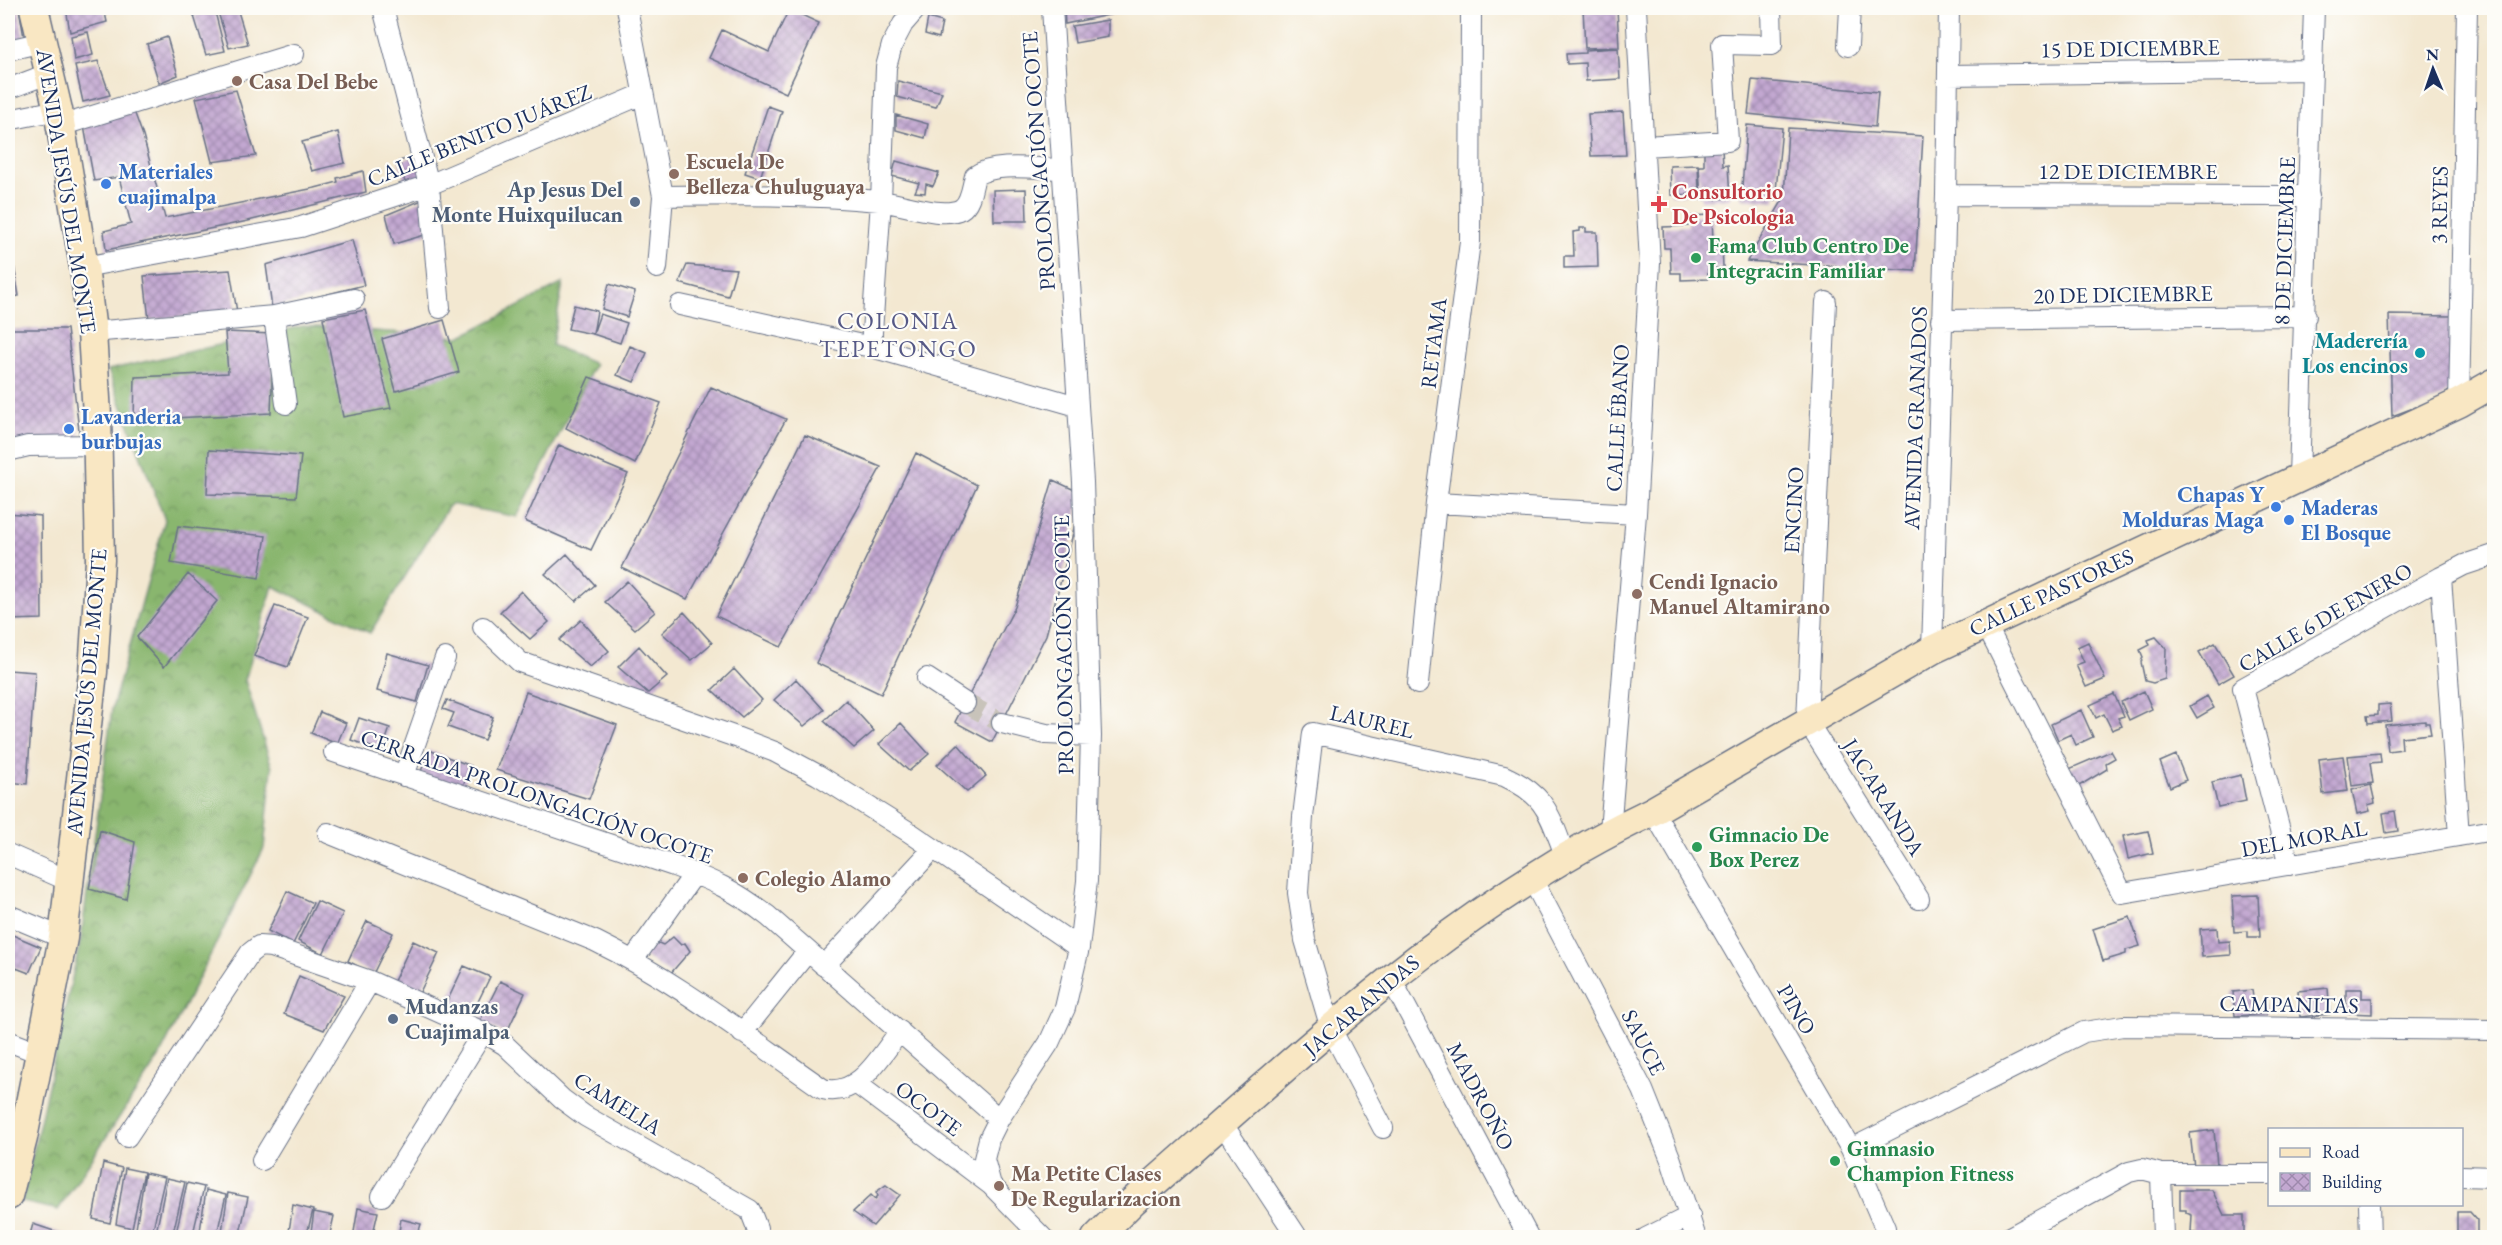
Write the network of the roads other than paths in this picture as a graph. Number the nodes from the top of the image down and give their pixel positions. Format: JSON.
{"nodes":[{"id":1,"x":34,"y":8,"type":"edge"},
{"id":2,"x":383,"y":8,"type":"edge"},
{"id":3,"x":627,"y":8,"type":"edge"},
{"id":4,"x":917,"y":8,"type":"edge"},
{"id":5,"x":1052,"y":8,"type":"edge"},
{"id":6,"x":1471,"y":8,"type":"edge"},
{"id":7,"x":1636,"y":8,"type":"edge"},
{"id":8,"x":1771,"y":8,"type":"edge"},
{"id":9,"x":1850,"y":8,"type":"edge"},
{"id":10,"x":1948,"y":8,"type":"edge"},
{"id":11,"x":2314,"y":8,"type":"edge"},
{"id":12,"x":2467,"y":8,"type":"edge"},
{"id":13,"x":43,"y":42,"type":"junction"},
{"id":14,"x":1848,"y":46,"type":"dead end"},
{"id":15,"x":8,"y":50,"type":"edge"},
{"id":16,"x":294,"y":54,"type":"dead end"},
{"id":17,"x":2312,"y":70,"type":"junction"},
{"id":18,"x":50,"y":73,"type":"junction"},
{"id":19,"x":1948,"y":75,"type":"junction"},
{"id":20,"x":8,"y":89,"type":"edge"},
{"id":21,"x":643,"y":94,"type":"junction"},
{"id":22,"x":59,"y":118,"type":"junction"},
{"id":23,"x":8,"y":120,"type":"edge"},
{"id":24,"x":1644,"y":146,"type":"junction"},
{"id":25,"x":1062,"y":169,"type":"junction"},
{"id":26,"x":429,"y":185,"type":"junction"},
{"id":27,"x":1946,"y":195,"type":"junction"},
{"id":28,"x":663,"y":196,"type":"junction"},
{"id":29,"x":2309,"y":196,"type":"junction"},
{"id":30,"x":881,"y":201,"type":"junction"},
{"id":31,"x":84,"y":267,"type":"junction"},
{"id":32,"x":657,"y":268,"type":"dead end"},
{"id":33,"x":354,"y":299,"type":"dead end"},
{"id":34,"x":1826,"y":302,"type":"dead end"},
{"id":35,"x":680,"y":305,"type":"dead end"},
{"id":36,"x":440,"y":308,"type":"dead end"},
{"id":37,"x":274,"y":316,"type":"junction"},
{"id":38,"x":2306,"y":316,"type":"junction"},
{"id":39,"x":1941,"y":320,"type":"junction"},
{"id":40,"x":92,"y":332,"type":"junction"},
{"id":41,"x":872,"y":347,"type":"junction"},
{"id":42,"x":2494,"y":383,"type":"edge"},
{"id":43,"x":2459,"y":403,"type":"junction"},
{"id":44,"x":286,"y":404,"type":"dead end"},
{"id":45,"x":1077,"y":406,"type":"junction"},
{"id":46,"x":98,"y":445,"type":"junction"},
{"id":47,"x":8,"y":451,"type":"edge"},
{"id":48,"x":2299,"y":476,"type":"junction"},
{"id":49,"x":1436,"y":503,"type":"junction"},
{"id":50,"x":1636,"y":514,"type":"junction"},
{"id":51,"x":2494,"y":555,"type":"edge"},
{"id":52,"x":2441,"y":577,"type":"junction"},
{"id":53,"x":1985,"y":623,"type":"junction"},
{"id":54,"x":483,"y":627,"type":"dead end"},
{"id":55,"x":1932,"y":650,"type":"junction"},
{"id":56,"x":445,"y":658,"type":"dead end"},
{"id":57,"x":927,"y":678,"type":"dead end"},
{"id":58,"x":1418,"y":684,"type":"dead end"},
{"id":59,"x":965,"y":703,"type":"tunnel mouth"},
{"id":60,"x":1808,"y":721,"type":"junction"},
{"id":61,"x":1002,"y":723,"type":"tunnel mouth"},
{"id":62,"x":1091,"y":736,"type":"junction"},
{"id":63,"x":334,"y":752,"type":"dead end"},
{"id":64,"x":404,"y":776,"type":"junction"},
{"id":65,"x":1653,"y":811,"type":"junction"},
{"id":66,"x":2494,"y":830,"type":"edge"},
{"id":67,"x":1610,"y":831,"type":"junction"},
{"id":68,"x":328,"y":833,"type":"dead end"},
{"id":69,"x":2458,"y":836,"type":"junction"},
{"id":70,"x":933,"y":849,"type":"junction"},
{"id":71,"x":8,"y":854,"type":"edge"},
{"id":72,"x":1566,"y":856,"type":"junction"},
{"id":73,"x":2289,"y":866,"type":"junction"},
{"id":74,"x":695,"y":873,"type":"junction"},
{"id":75,"x":1531,"y":876,"type":"junction"},
{"id":76,"x":69,"y":881,"type":"junction"},
{"id":77,"x":1919,"y":899,"type":"dead end"},
{"id":78,"x":8,"y":915,"type":"edge"},
{"id":79,"x":63,"y":938,"type":"junction"},
{"id":80,"x":1079,"y":948,"type":"junction"},
{"id":81,"x":808,"y":951,"type":"junction"},
{"id":82,"x":633,"y":960,"type":"junction"},
{"id":83,"x":824,"y":966,"type":"junction"},
{"id":84,"x":1390,"y":977,"type":"junction"},
{"id":85,"x":370,"y":981,"type":"junction"},
{"id":86,"x":1330,"y":1029,"type":"junction"},
{"id":87,"x":2494,"y":1030,"type":"edge"},
{"id":88,"x":483,"y":1032,"type":"junction"},
{"id":89,"x":900,"y":1032,"type":"junction"},
{"id":90,"x":742,"y":1033,"type":"junction"},
{"id":91,"x":8,"y":1041,"type":"edge"},
{"id":92,"x":39,"y":1053,"type":"junction"},
{"id":93,"x":857,"y":1084,"type":"junction"},
{"id":94,"x":999,"y":1119,"type":"junction"},
{"id":95,"x":1222,"y":1123,"type":"junction"},
{"id":96,"x":1383,"y":1128,"type":"dead end"},
{"id":97,"x":127,"y":1137,"type":"dead end"},
{"id":98,"x":1851,"y":1149,"type":"junction"},
{"id":99,"x":262,"y":1160,"type":"dead end"},
{"id":100,"x":2161,"y":1174,"type":"junction"},
{"id":101,"x":2268,"y":1174,"type":"edge"},
{"id":102,"x":2463,"y":1176,"type":"edge"},
{"id":103,"x":2494,"y":1177,"type":"edge"},
{"id":104,"x":991,"y":1185,"type":"junction"},
{"id":105,"x":8,"y":1196,"type":"edge"},
{"id":106,"x":382,"y":1197,"type":"dead end"},
{"id":107,"x":2369,"y":1206,"type":"edge"},
{"id":108,"x":1690,"y":1216,"type":"junction"},
{"id":109,"x":756,"y":1228,"type":"edge"},
{"id":110,"x":1043,"y":1238,"type":"edge"},
{"id":111,"x":1096,"y":1238,"type":"edge"},
{"id":112,"x":1298,"y":1238,"type":"edge"},
{"id":113,"x":1529,"y":1238,"type":"edge"},
{"id":114,"x":1646,"y":1238,"type":"edge"},
{"id":115,"x":1696,"y":1238,"type":"edge"},
{"id":116,"x":1886,"y":1238,"type":"edge"},
{"id":117,"x":2008,"y":1238,"type":"edge"},
{"id":118,"x":2163,"y":1238,"type":"edge"},
{"id":119,"x":2370,"y":1238,"type":"edge"}],
"edges":[{"from":1,"to":13,"type":"street","name":"AVENIDA JESÚS DEL MONTE"},
{"from":2,"to":26,"type":"street"},
{"from":3,"to":21,"type":"street"},
{"from":4,"to":30,"type":"street"},
{"from":5,"to":25,"type":"street","name":"PROLONGACIÓN OCOTE"},
{"from":6,"to":49,"type":"street","name":"RETAMA"},
{"from":7,"to":24,"type":"street","name":"CALLE ÉBANO"},
{"from":8,"to":24,"type":"street"},
{"from":9,"to":14,"type":"street"},
{"from":10,"to":19,"type":"street","name":"AVENIDA GRANADOS"},
{"from":11,"to":17,"type":"street","name":"8 DE DICIEMBRE"},
{"from":12,"to":43,"type":"street","name":"3 REYES"},
{"from":13,"to":15,"type":"street"},
{"from":13,"to":18,"type":"street","name":"AVENIDA JESÚS DEL MONTE"},
{"from":16,"to":22,"type":"street"},
{"from":17,"to":19,"type":"street","name":"15 DE DICIEMBRE"},
{"from":17,"to":29,"type":"street","name":"8 DE DICIEMBRE"},
{"from":18,"to":20,"type":"street"},
{"from":18,"to":22,"type":"street","name":"AVENIDA JESÚS DEL MONTE"},
{"from":19,"to":27,"type":"street","name":"AVENIDA GRANADOS"},
{"from":21,"to":26,"type":"street","name":"CALLE BENITO JUÁREZ"},
{"from":21,"to":28,"type":"street"},
{"from":22,"to":23,"type":"street"},
{"from":22,"to":31,"type":"street","name":"AVENIDA JESÚS DEL MONTE"},
{"from":24,"to":50,"type":"street","name":"CALLE ÉBANO"},
{"from":25,"to":30,"type":"street"},
{"from":25,"to":45,"type":"street","name":"PROLONGACIÓN OCOTE"},
{"from":26,"to":31,"type":"street","name":"CALLE BENITO JUÁREZ"},
{"from":26,"to":36,"type":"street"},
{"from":27,"to":29,"type":"street","name":"12 DE DICIEMBRE"},
{"from":27,"to":39,"type":"street","name":"AVENIDA GRANADOS"},
{"from":28,"to":30,"type":"street"},
{"from":28,"to":32,"type":"street"},
{"from":29,"to":38,"type":"street","name":"8 DE DICIEMBRE"},
{"from":30,"to":41,"type":"street"},
{"from":31,"to":40,"type":"street","name":"AVENIDA JESÚS DEL MONTE"},
{"from":33,"to":37,"type":"street"},
{"from":34,"to":60,"type":"street","name":"ENCINO"},
{"from":35,"to":41,"type":"street"},
{"from":37,"to":40,"type":"street"},
{"from":37,"to":44,"type":"street"},
{"from":38,"to":39,"type":"street","name":"20 DE DICIEMBRE"},
{"from":38,"to":48,"type":"street","name":"8 DE DICIEMBRE"},
{"from":39,"to":55,"type":"street","name":"AVENIDA GRANADOS"},
{"from":40,"to":46,"type":"street","name":"AVENIDA JESÚS DEL MONTE"},
{"from":41,"to":45,"type":"street"},
{"from":42,"to":43,"type":"street","name":"CALLE PASTORES"},
{"from":43,"to":48,"type":"street","name":"CALLE PASTORES"},
{"from":45,"to":62,"type":"street","name":"PROLONGACIÓN OCOTE"},
{"from":46,"to":47,"type":"street"},
{"from":46,"to":76,"type":"street","name":"AVENIDA JESÚS DEL MONTE"},
{"from":48,"to":53,"type":"street","name":"CALLE PASTORES"},
{"from":49,"to":50,"type":"street"},
{"from":49,"to":58,"type":"street","name":"RETAMA"},
{"from":50,"to":67,"type":"street","name":"CALLE ÉBANO"},
{"from":51,"to":52,"type":"street","name":"CALLE 6 DE ENERO"},
{"from":52,"to":69,"type":"street"},
{"from":52,"to":73,"type":"street","name":"CALLE 6 DE ENERO"},
{"from":53,"to":55,"type":"street","name":"CALLE PASTORES"},
{"from":53,"to":73,"type":"street","name":"DEL MORAL"},
{"from":54,"to":70,"type":"street"},
{"from":55,"to":60,"type":"street","name":"CALLE PASTORES"},
{"from":56,"to":64,"type":"street"},
{"from":57,"to":59,"type":"street"},
{"from":60,"to":65,"type":"street","name":"CALLE PASTORES"},
{"from":60,"to":77,"type":"street","name":"JACARANDA"},
{"from":61,"to":62,"type":"street"},
{"from":62,"to":80,"type":"street","name":"PROLONGACIÓN OCOTE"},
{"from":63,"to":64,"type":"street","name":"CERRADA PROLONGACIÓN OCOTE"},
{"from":64,"to":74,"type":"street","name":"CERRADA PROLONGACIÓN OCOTE"},
{"from":65,"to":67,"type":"street","name":"JACARANDAS"},
{"from":65,"to":98,"type":"street","name":"PINO"},
{"from":66,"to":69,"type":"street","name":"DEL MORAL"},
{"from":67,"to":72,"type":"street","name":"JACARANDAS"},
{"from":68,"to":82,"type":"street"},
{"from":69,"to":73,"type":"street","name":"DEL MORAL"},
{"from":70,"to":80,"type":"street"},
{"from":70,"to":83,"type":"street"},
{"from":71,"to":76,"type":"street"},
{"from":72,"to":75,"type":"street","name":"JACARANDAS"},
{"from":72,"to":86,"type":"street","name":"LAUREL"},
{"from":74,"to":81,"type":"street","name":"CERRADA PROLONGACIÓN OCOTE"},
{"from":74,"to":82,"type":"street"},
{"from":75,"to":84,"type":"street","name":"JACARANDAS"},
{"from":75,"to":108,"type":"street","name":"SAUCE"},
{"from":76,"to":79,"type":"street","name":"AVENIDA JESÚS DEL MONTE"},
{"from":78,"to":79,"type":"street"},
{"from":79,"to":92,"type":"street","name":"AVENIDA JESÚS DEL MONTE"},
{"from":80,"to":94,"type":"street","name":"PROLONGACIÓN OCOTE"},
{"from":81,"to":83,"type":"street","name":"CERRADA PROLONGACIÓN OCOTE"},
{"from":81,"to":90,"type":"street"},
{"from":82,"to":90,"type":"street"},
{"from":83,"to":89,"type":"street","name":"CERRADA PROLONGACIÓN OCOTE"},
{"from":84,"to":86,"type":"street","name":"JACARANDAS"},
{"from":84,"to":113,"type":"street","name":"MADROÑO"},
{"from":85,"to":88,"type":"street","name":"CAMELIA"},
{"from":85,"to":97,"type":"street","name":"CAMELIA"},
{"from":85,"to":99,"type":"street"},
{"from":86,"to":95,"type":"street","name":"JACARANDAS"},
{"from":86,"to":96,"type":"street"},
{"from":87,"to":98,"type":"street","name":"CAMPANITAS"},
{"from":88,"to":106,"type":"street"},
{"from":88,"to":109,"type":"street","name":"CAMELIA"},
{"from":89,"to":93,"type":"street"},
{"from":89,"to":94,"type":"street","name":"CERRADA PROLONGACIÓN OCOTE"},
{"from":90,"to":93,"type":"street"},
{"from":91,"to":92,"type":"street"},
{"from":92,"to":105,"type":"street","name":"AVENIDA JESÚS DEL MONTE"},
{"from":93,"to":104,"type":"street","name":"OCOTE"},
{"from":94,"to":104,"type":"street","name":"PROLONGACIÓN OCOTE"},
{"from":95,"to":111,"type":"street","name":"JACARANDAS"},
{"from":95,"to":112,"type":"street"},
{"from":98,"to":116,"type":"street","name":"PINO"},
{"from":100,"to":101,"type":"street"},
{"from":100,"to":117,"type":"street"},
{"from":100,"to":118,"type":"street"},
{"from":102,"to":103,"type":"street"},
{"from":104,"to":110,"type":"street"},
{"from":107,"to":119,"type":"street"},
{"from":108,"to":114,"type":"street"},
{"from":108,"to":115,"type":"street","name":"SAUCE"}]}
